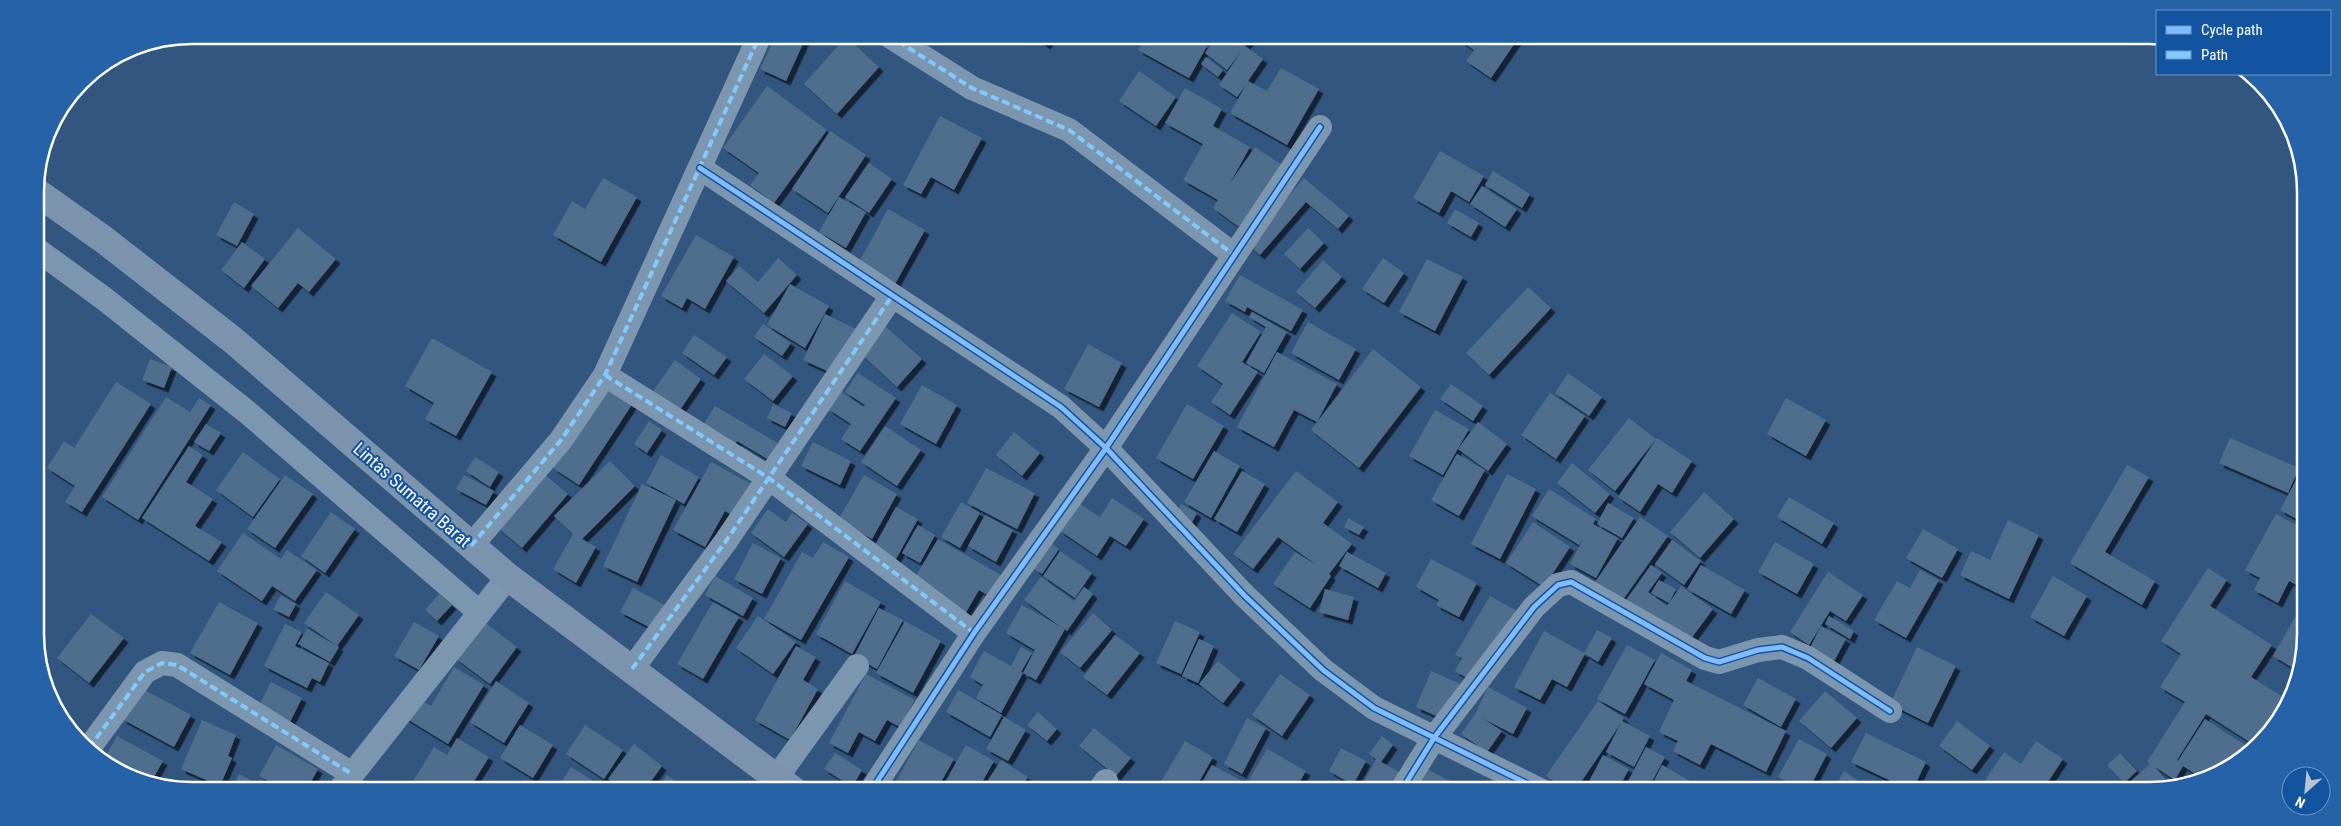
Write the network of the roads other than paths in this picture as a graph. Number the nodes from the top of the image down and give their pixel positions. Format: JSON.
{"nodes":[{"id":1,"x":756,"y":44,"type":"edge"},
{"id":2,"x":902,"y":44,"type":"edge"},
{"id":3,"x":1320,"y":127,"type":"dead end"},
{"id":4,"x":700,"y":168,"type":"junction"},
{"id":5,"x":44,"y":197,"type":"edge"},
{"id":6,"x":1234,"y":254,"type":"junction"},
{"id":7,"x":44,"y":255,"type":"edge"},
{"id":8,"x":892,"y":296,"type":"junction"},
{"id":9,"x":605,"y":375,"type":"junction"},
{"id":10,"x":1106,"y":448,"type":"junction"},
{"id":11,"x":769,"y":478,"type":"junction"},
{"id":12,"x":471,"y":546,"type":"junction"},
{"id":13,"x":508,"y":577,"type":"junction"},
{"id":14,"x":478,"y":612,"type":"junction"},
{"id":15,"x":974,"y":632,"type":"junction"},
{"id":16,"x":857,"y":666,"type":"dead end"},
{"id":17,"x":632,"y":669,"type":"junction"},
{"id":18,"x":1890,"y":711,"type":"dead end"},
{"id":19,"x":1434,"y":738,"type":"junction"},
{"id":20,"x":92,"y":744,"type":"edge"},
{"id":21,"x":345,"y":782,"type":"edge"},
{"id":22,"x":783,"y":782,"type":"edge"},
{"id":23,"x":787,"y":782,"type":"edge"},
{"id":24,"x":877,"y":782,"type":"edge"},
{"id":25,"x":1407,"y":782,"type":"edge"},
{"id":26,"x":1524,"y":782,"type":"edge"}],
"edges":[{"from":1,"to":4,"type":"street"},
{"from":2,"to":6,"type":"street"},
{"from":3,"to":6,"type":"street"},
{"from":4,"to":8,"type":"street"},
{"from":4,"to":9,"type":"street"},
{"from":5,"to":12,"type":"highway","name":"Lintas Sumatra Barat"},
{"from":6,"to":10,"type":"street"},
{"from":7,"to":14,"type":"street"},
{"from":8,"to":10,"type":"street"},
{"from":8,"to":11,"type":"street"},
{"from":9,"to":11,"type":"street"},
{"from":9,"to":12,"type":"street"},
{"from":10,"to":15,"type":"street"},
{"from":10,"to":19,"type":"street"},
{"from":11,"to":15,"type":"street"},
{"from":11,"to":17,"type":"street"},
{"from":12,"to":13,"type":"highway","name":"Lintas Sumatra Barat"},
{"from":13,"to":14,"type":"street"},
{"from":13,"to":17,"type":"highway","name":"Lintas Sumatra Barat"},
{"from":14,"to":21,"type":"street"},
{"from":15,"to":24,"type":"street"},
{"from":16,"to":23,"type":"street"},
{"from":17,"to":22,"type":"highway","name":"Lintas Sumatra Barat"},
{"from":18,"to":19,"type":"street"},
{"from":19,"to":25,"type":"street"},
{"from":19,"to":26,"type":"street"},
{"from":20,"to":21,"type":"street"}]}
